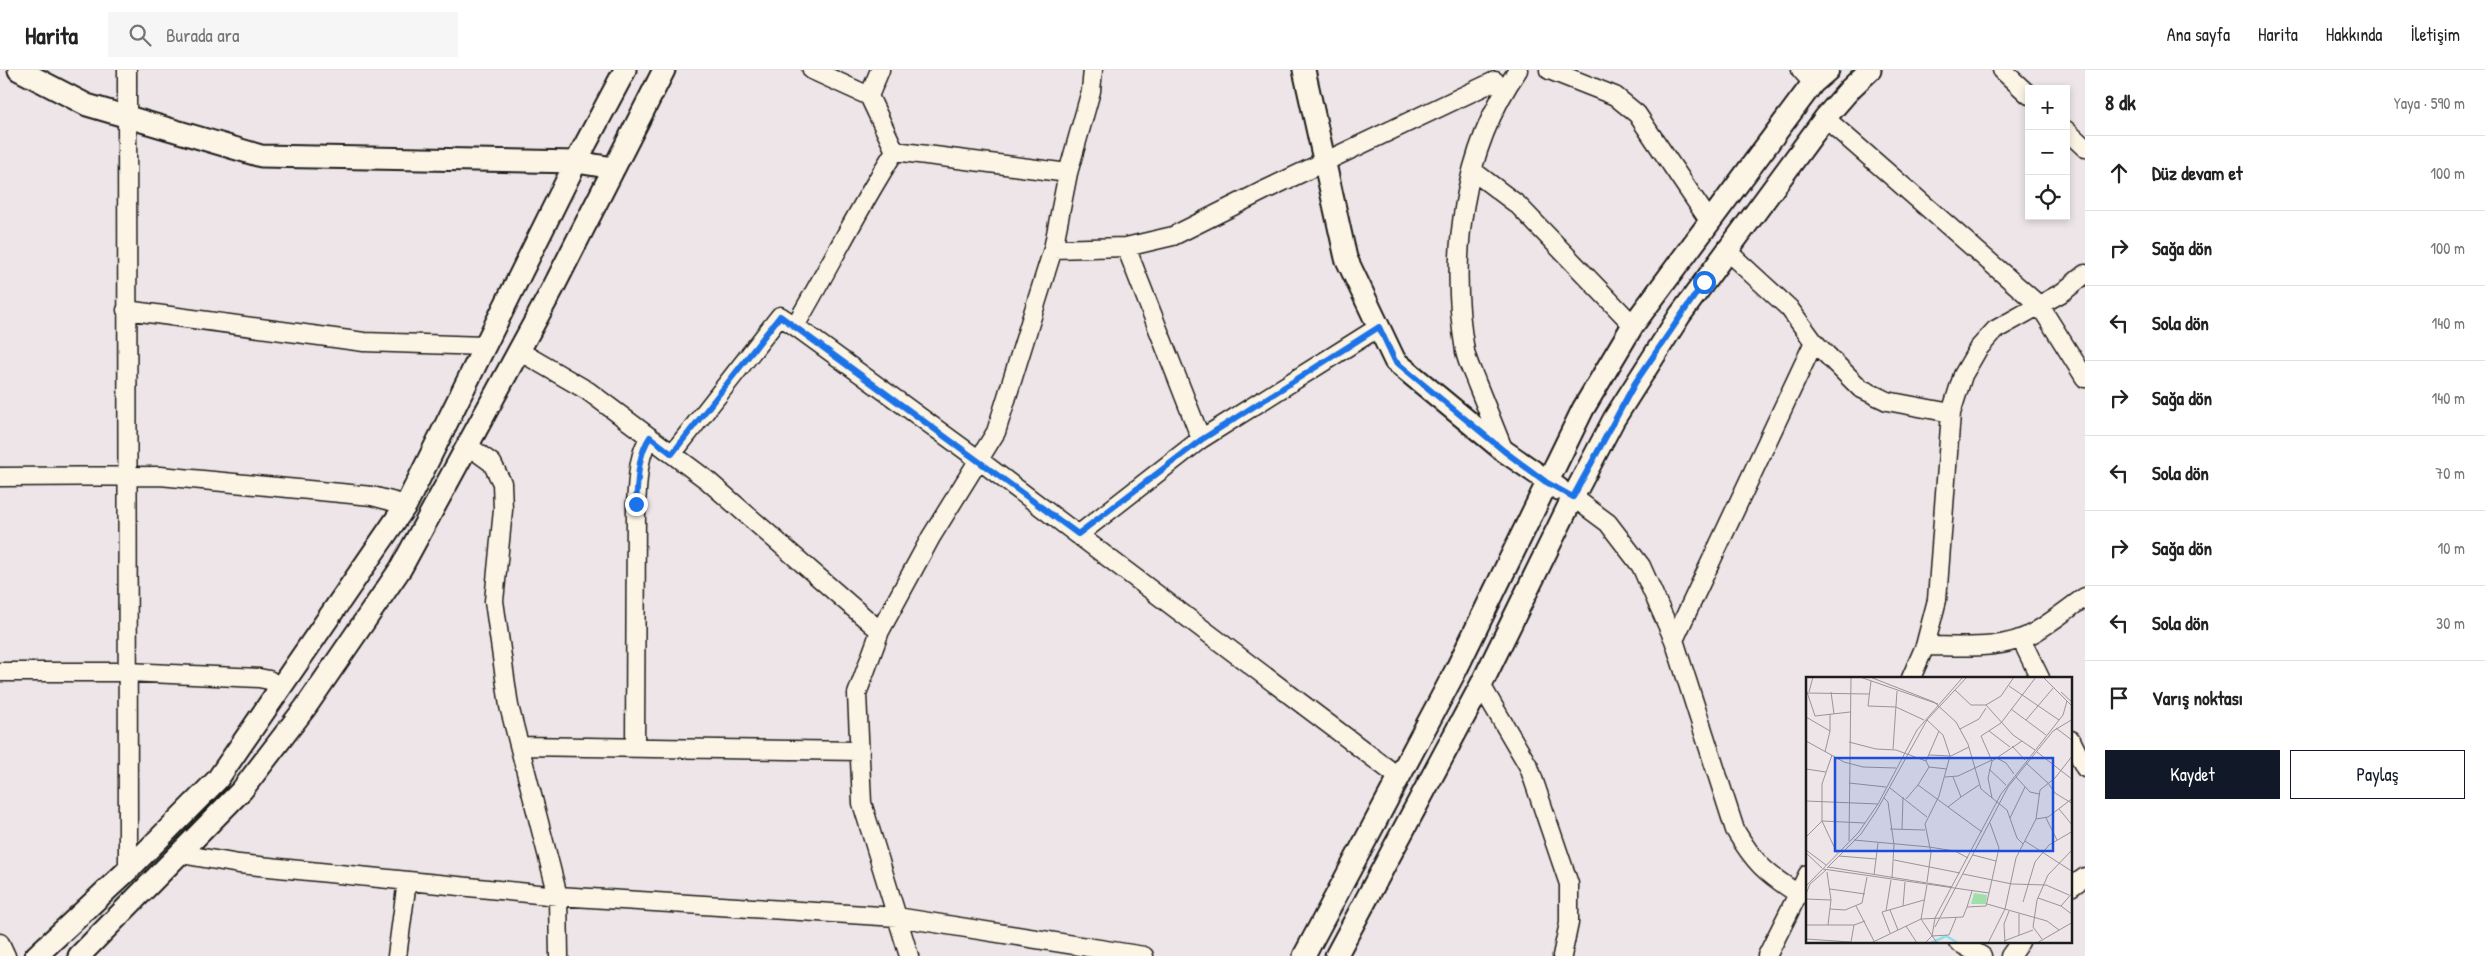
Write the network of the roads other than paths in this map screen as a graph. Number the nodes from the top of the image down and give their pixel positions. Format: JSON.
{"nodes":[{"id":1,"x":19,"y":70,"type":"edge"},
{"id":2,"x":127,"y":70,"type":"edge"},
{"id":3,"x":625,"y":70,"type":"edge"},
{"id":4,"x":664,"y":70,"type":"edge"},
{"id":5,"x":812,"y":70,"type":"edge"},
{"id":6,"x":880,"y":70,"type":"edge"},
{"id":7,"x":1093,"y":70,"type":"edge"},
{"id":8,"x":1304,"y":70,"type":"edge"},
{"id":9,"x":1518,"y":70,"type":"edge"},
{"id":10,"x":1549,"y":70,"type":"edge"},
{"id":11,"x":1870,"y":70,"type":"edge"},
{"id":12,"x":2002,"y":70,"type":"edge"},
{"id":13,"x":1814,"y":74,"type":"edge"},
{"id":14,"x":1496,"y":81,"type":"edge"},
{"id":15,"x":2025,"y":91,"type":"edge"},
{"id":16,"x":869,"y":96,"type":"junction"},
{"id":17,"x":126,"y":116,"type":"junction"},
{"id":18,"x":1824,"y":118,"type":"junction"},
{"id":19,"x":2070,"y":134,"type":"edge"},
{"id":20,"x":2085,"y":148,"type":"edge"},
{"id":21,"x":895,"y":150,"type":"junction"},
{"id":22,"x":576,"y":162,"type":"junction"},
{"id":23,"x":1325,"y":162,"type":"junction"},
{"id":24,"x":614,"y":168,"type":"junction"},
{"id":25,"x":1473,"y":172,"type":"junction"},
{"id":26,"x":1068,"y":173,"type":"junction"},
{"id":27,"x":1710,"y":222,"type":"junction"},
{"id":28,"x":1126,"y":247,"type":"junction"},
{"id":29,"x":1053,"y":249,"type":"junction"},
{"id":30,"x":1727,"y":251,"type":"junction"},
{"id":31,"x":2085,"y":274,"type":"edge"},
{"id":32,"x":2040,"y":306,"type":"junction"},
{"id":33,"x":126,"y":310,"type":"junction"},
{"id":34,"x":1633,"y":324,"type":"junction"},
{"id":35,"x":795,"y":326,"type":"junction"},
{"id":36,"x":1379,"y":327,"type":"junction"},
{"id":37,"x":1814,"y":342,"type":"junction"},
{"id":38,"x":484,"y":346,"type":"junction"},
{"id":39,"x":519,"y":351,"type":"junction"},
{"id":40,"x":2085,"y":378,"type":"edge"},
{"id":41,"x":1951,"y":413,"type":"junction"},
{"id":42,"x":650,"y":437,"type":"junction"},
{"id":43,"x":1201,"y":440,"type":"junction"},
{"id":44,"x":467,"y":445,"type":"junction"},
{"id":45,"x":1504,"y":451,"type":"junction"},
{"id":46,"x":672,"y":454,"type":"junction"},
{"id":47,"x":979,"y":460,"type":"junction"},
{"id":48,"x":126,"y":476,"type":"junction"},
{"id":49,"x":0,"y":477,"type":"edge"},
{"id":50,"x":1546,"y":482,"type":"junction"},
{"id":51,"x":1573,"y":497,"type":"junction"},
{"id":52,"x":406,"y":505,"type":"junction"},
{"id":53,"x":1078,"y":534,"type":"junction"},
{"id":54,"x":2085,"y":597,"type":"edge"},
{"id":55,"x":880,"y":631,"type":"junction"},
{"id":56,"x":2020,"y":639,"type":"junction"},
{"id":57,"x":1674,"y":640,"type":"junction"},
{"id":58,"x":1925,"y":646,"type":"junction"},
{"id":59,"x":0,"y":672,"type":"edge"},
{"id":60,"x":127,"y":672,"type":"junction"},
{"id":61,"x":1911,"y":677,"type":"edge"},
{"id":62,"x":2039,"y":677,"type":"edge"},
{"id":63,"x":1481,"y":685,"type":"junction"},
{"id":64,"x":280,"y":688,"type":"junction"},
{"id":65,"x":2072,"y":742,"type":"edge"},
{"id":66,"x":520,"y":746,"type":"junction"},
{"id":67,"x":635,"y":748,"type":"junction"},
{"id":68,"x":860,"y":751,"type":"junction"},
{"id":69,"x":2085,"y":768,"type":"edge"},
{"id":70,"x":1400,"y":778,"type":"junction"},
{"id":71,"x":181,"y":854,"type":"junction"},
{"id":72,"x":128,"y":870,"type":"junction"},
{"id":73,"x":1806,"y":877,"type":"edge"},
{"id":74,"x":2085,"y":877,"type":"edge"},
{"id":75,"x":407,"y":881,"type":"junction"},
{"id":76,"x":2072,"y":886,"type":"edge"},
{"id":77,"x":1797,"y":893,"type":"junction"},
{"id":78,"x":558,"y":896,"type":"junction"},
{"id":79,"x":897,"y":917,"type":"junction"},
{"id":80,"x":0,"y":943,"type":"edge"},
{"id":81,"x":1961,"y":944,"type":"edge"},
{"id":82,"x":2019,"y":944,"type":"edge"},
{"id":83,"x":6,"y":956,"type":"edge"},
{"id":84,"x":36,"y":956,"type":"edge"},
{"id":85,"x":79,"y":956,"type":"edge"},
{"id":86,"x":397,"y":956,"type":"edge"},
{"id":87,"x":559,"y":956,"type":"edge"},
{"id":88,"x":909,"y":956,"type":"edge"},
{"id":89,"x":1144,"y":956,"type":"edge"},
{"id":90,"x":1304,"y":956,"type":"edge"},
{"id":91,"x":1336,"y":956,"type":"edge"},
{"id":92,"x":1562,"y":956,"type":"edge"},
{"id":93,"x":1767,"y":956,"type":"edge"},
{"id":94,"x":1982,"y":956,"type":"edge"},
{"id":95,"x":2010,"y":956,"type":"edge"}],
"edges":[{"from":1,"to":17,"type":"street"},
{"from":2,"to":17,"type":"street"},
{"from":3,"to":22,"type":"street"},
{"from":4,"to":24,"type":"street"},
{"from":5,"to":16,"type":"street"},
{"from":6,"to":16,"type":"street"},
{"from":7,"to":26,"type":"street"},
{"from":8,"to":23,"type":"street"},
{"from":9,"to":14,"type":"street"},
{"from":10,"to":27,"type":"street"},
{"from":11,"to":18,"type":"street"},
{"from":12,"to":15,"type":"street"},
{"from":13,"to":27,"type":"street"},
{"from":14,"to":23,"type":"street"},
{"from":14,"to":25,"type":"street"},
{"from":16,"to":21,"type":"street"},
{"from":17,"to":22,"type":"street"},
{"from":17,"to":33,"type":"street"},
{"from":18,"to":30,"type":"street"},
{"from":18,"to":32,"type":"street"},
{"from":19,"to":20,"type":"street"},
{"from":21,"to":26,"type":"street"},
{"from":21,"to":35,"type":"street"},
{"from":22,"to":24,"type":"street"},
{"from":22,"to":38,"type":"street"},
{"from":23,"to":28,"type":"street"},
{"from":23,"to":36,"type":"street"},
{"from":24,"to":39,"type":"street"},
{"from":25,"to":34,"type":"street"},
{"from":25,"to":45,"type":"street"},
{"from":26,"to":29,"type":"street"},
{"from":27,"to":34,"type":"street"},
{"from":28,"to":29,"type":"street"},
{"from":28,"to":43,"type":"street"},
{"from":29,"to":47,"type":"street"},
{"from":30,"to":37,"type":"street"},
{"from":30,"to":51,"type":"street"},
{"from":31,"to":32,"type":"street"},
{"from":32,"to":40,"type":"street"},
{"from":32,"to":41,"type":"street"},
{"from":33,"to":38,"type":"street"},
{"from":33,"to":48,"type":"street"},
{"from":34,"to":50,"type":"street"},
{"from":35,"to":46,"type":"street"},
{"from":35,"to":47,"type":"street"},
{"from":36,"to":43,"type":"street"},
{"from":36,"to":45,"type":"street"},
{"from":37,"to":41,"type":"street"},
{"from":37,"to":57,"type":"street"},
{"from":38,"to":52,"type":"street"},
{"from":39,"to":42,"type":"street"},
{"from":39,"to":44,"type":"street"},
{"from":41,"to":58,"type":"street"},
{"from":42,"to":46,"type":"street"},
{"from":42,"to":67,"type":"street"},
{"from":43,"to":53,"type":"street"},
{"from":44,"to":66,"type":"street"},
{"from":44,"to":71,"type":"street"},
{"from":45,"to":50,"type":"street"},
{"from":46,"to":55,"type":"street"},
{"from":47,"to":53,"type":"street"},
{"from":47,"to":55,"type":"street"},
{"from":48,"to":49,"type":"street"},
{"from":48,"to":52,"type":"street"},
{"from":48,"to":60,"type":"street"},
{"from":50,"to":51,"type":"street"},
{"from":50,"to":70,"type":"street"},
{"from":51,"to":57,"type":"street"},
{"from":51,"to":63,"type":"street"},
{"from":52,"to":64,"type":"street"},
{"from":53,"to":70,"type":"street"},
{"from":54,"to":56,"type":"street"},
{"from":55,"to":68,"type":"street"},
{"from":56,"to":58,"type":"street"},
{"from":56,"to":62,"type":"street"},
{"from":57,"to":77,"type":"street"},
{"from":58,"to":61,"type":"street"},
{"from":59,"to":60,"type":"street"},
{"from":60,"to":64,"type":"street"},
{"from":60,"to":72,"type":"street"},
{"from":63,"to":91,"type":"street"},
{"from":63,"to":92,"type":"street"},
{"from":64,"to":72,"type":"street"},
{"from":65,"to":69,"type":"street"},
{"from":66,"to":67,"type":"street"},
{"from":66,"to":78,"type":"street"},
{"from":67,"to":68,"type":"street"},
{"from":68,"to":79,"type":"street"},
{"from":70,"to":90,"type":"street"},
{"from":71,"to":75,"type":"street"},
{"from":71,"to":85,"type":"street"},
{"from":72,"to":84,"type":"street"},
{"from":73,"to":77,"type":"street"},
{"from":74,"to":76,"type":"street"},
{"from":75,"to":78,"type":"street"},
{"from":75,"to":86,"type":"street"},
{"from":77,"to":93,"type":"street"},
{"from":78,"to":79,"type":"street"},
{"from":78,"to":87,"type":"street"},
{"from":79,"to":88,"type":"street"},
{"from":79,"to":89,"type":"street"},
{"from":80,"to":83,"type":"street"},
{"from":81,"to":94,"type":"street"},
{"from":82,"to":95,"type":"street"}]}
